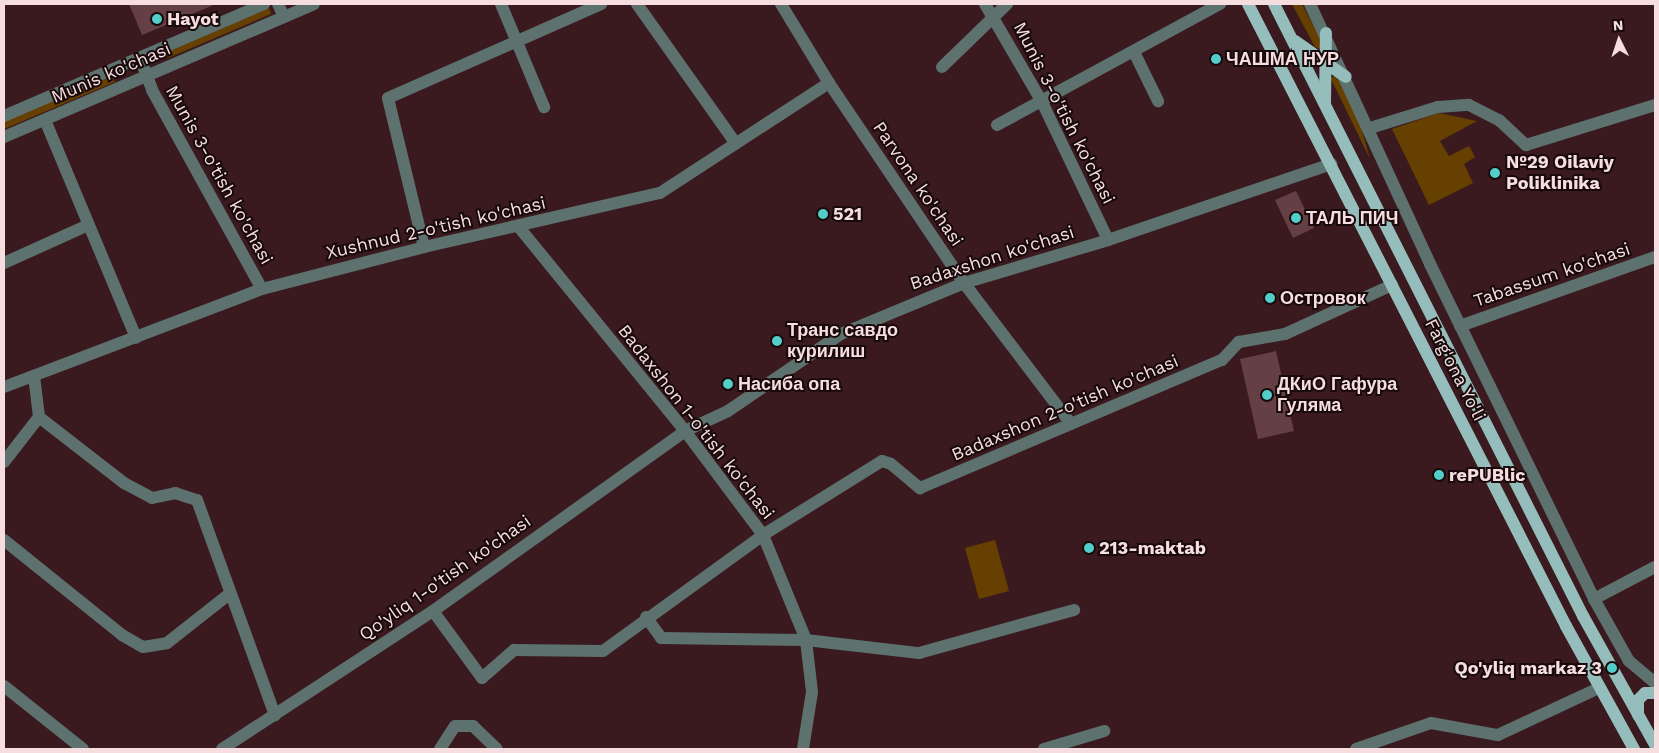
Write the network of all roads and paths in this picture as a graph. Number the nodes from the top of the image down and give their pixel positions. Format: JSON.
{"nodes":[{"id":1,"x":264,"y":4,"type":"edge"},
{"id":2,"x":278,"y":4,"type":"edge"},
{"id":3,"x":314,"y":4,"type":"edge"},
{"id":4,"x":501,"y":4,"type":"edge"},
{"id":5,"x":600,"y":4,"type":"edge"},
{"id":6,"x":637,"y":4,"type":"edge"},
{"id":7,"x":781,"y":4,"type":"edge"},
{"id":8,"x":985,"y":4,"type":"edge"},
{"id":9,"x":1007,"y":4,"type":"edge"},
{"id":10,"x":1220,"y":4,"type":"edge"},
{"id":11,"x":1248,"y":4,"type":"edge"},
{"id":12,"x":1274,"y":4,"type":"edge"},
{"id":13,"x":1310,"y":4,"type":"edge"},
{"id":14,"x":994,"y":16,"type":"junction"},
{"id":15,"x":284,"y":17,"type":"junction"},
{"id":16,"x":1326,"y":33,"type":"junction"},
{"id":17,"x":1294,"y":40,"type":"junction"},
{"id":18,"x":517,"y":42,"type":"junction"},
{"id":19,"x":1134,"y":52,"type":"junction"},
{"id":20,"x":140,"y":58,"type":"junction"},
{"id":21,"x":1328,"y":61,"type":"junction"},
{"id":22,"x":942,"y":67,"type":"dead end"},
{"id":23,"x":148,"y":76,"type":"junction"},
{"id":24,"x":1346,"y":77,"type":"junction"},
{"id":25,"x":829,"y":83,"type":"junction"},
{"id":26,"x":1158,"y":101,"type":"dead end"},
{"id":27,"x":1042,"y":102,"type":"junction"},
{"id":28,"x":1325,"y":102,"type":"junction"},
{"id":29,"x":1655,"y":105,"type":"edge"},
{"id":30,"x":544,"y":106,"type":"dead end"},
{"id":31,"x":4,"y":116,"type":"edge"},
{"id":32,"x":45,"y":120,"type":"junction"},
{"id":33,"x":997,"y":125,"type":"dead end"},
{"id":34,"x":1370,"y":128,"type":"junction"},
{"id":35,"x":4,"y":138,"type":"edge"},
{"id":36,"x":736,"y":144,"type":"junction"},
{"id":37,"x":1331,"y":164,"type":"junction"},
{"id":38,"x":86,"y":226,"type":"junction"},
{"id":39,"x":518,"y":226,"type":"junction"},
{"id":40,"x":1108,"y":240,"type":"junction"},
{"id":41,"x":424,"y":247,"type":"junction"},
{"id":42,"x":1655,"y":257,"type":"edge"},
{"id":43,"x":4,"y":263,"type":"edge"},
{"id":44,"x":964,"y":283,"type":"junction"},
{"id":45,"x":1392,"y":285,"type":"junction"},
{"id":46,"x":262,"y":289,"type":"junction"},
{"id":47,"x":1460,"y":326,"type":"junction"},
{"id":48,"x":136,"y":338,"type":"junction"},
{"id":49,"x":34,"y":376,"type":"junction"},
{"id":50,"x":4,"y":388,"type":"edge"},
{"id":51,"x":39,"y":417,"type":"junction"},
{"id":52,"x":1071,"y":424,"type":"junction"},
{"id":53,"x":685,"y":431,"type":"junction"},
{"id":54,"x":4,"y":462,"type":"edge"},
{"id":55,"x":763,"y":535,"type":"junction"},
{"id":56,"x":4,"y":540,"type":"edge"},
{"id":57,"x":1655,"y":567,"type":"edge"},
{"id":58,"x":228,"y":594,"type":"junction"},
{"id":59,"x":1594,"y":599,"type":"junction"},
{"id":60,"x":1074,"y":610,"type":"dead end"},
{"id":61,"x":433,"y":611,"type":"junction"},
{"id":62,"x":646,"y":616,"type":"junction"},
{"id":63,"x":806,"y":640,"type":"junction"},
{"id":64,"x":1655,"y":684,"type":"edge"},
{"id":65,"x":4,"y":686,"type":"edge"},
{"id":66,"x":1599,"y":688,"type":"junction"},
{"id":67,"x":1655,"y":693,"type":"edge"},
{"id":68,"x":275,"y":715,"type":"junction"},
{"id":69,"x":1638,"y":715,"type":"junction"},
{"id":70,"x":1104,"y":731,"type":"dead end"},
{"id":71,"x":1655,"y":745,"type":"edge"},
{"id":72,"x":83,"y":749,"type":"edge"},
{"id":73,"x":222,"y":749,"type":"edge"},
{"id":74,"x":440,"y":749,"type":"edge"},
{"id":75,"x":497,"y":749,"type":"edge"},
{"id":76,"x":803,"y":749,"type":"edge"},
{"id":77,"x":1044,"y":749,"type":"edge"},
{"id":78,"x":1356,"y":749,"type":"edge"},
{"id":79,"x":1634,"y":749,"type":"edge"}],
"edges":[{"from":1,"to":20,"type":"street","name":"Munis ko'chasi"},
{"from":2,"to":15,"type":"street"},
{"from":3,"to":15,"type":"street","name":"Munis ko'chasi"},
{"from":4,"to":18,"type":"street"},
{"from":5,"to":18,"type":"street"},
{"from":6,"to":36,"type":"street"},
{"from":7,"to":25,"type":"street","name":"Parvona ko'chasi"},
{"from":8,"to":14,"type":"street","name":"Munis 3-o'tish ko'chasi"},
{"from":9,"to":14,"type":"street"},
{"from":10,"to":19,"type":"street"},
{"from":11,"to":37,"type":"main road","name":"Farg'ona Yo'li"},
{"from":12,"to":17,"type":"main road","name":"Farg'ona Yo'li"},
{"from":13,"to":16,"type":"street"},
{"from":14,"to":22,"type":"street"},
{"from":14,"to":27,"type":"street","name":"Munis 3-o'tish ko'chasi"},
{"from":15,"to":23,"type":"street","name":"Munis ko'chasi"},
{"from":16,"to":21,"type":"main road"},
{"from":16,"to":24,"type":"street"},
{"from":17,"to":21,"type":"main road"},
{"from":17,"to":28,"type":"main road","name":"Farg'ona Yo'li"},
{"from":18,"to":30,"type":"street"},
{"from":18,"to":41,"type":"street"},
{"from":19,"to":26,"type":"street"},
{"from":19,"to":27,"type":"street"},
{"from":20,"to":23,"type":"street","name":"Munis 3-o'tish ko'chasi"},
{"from":20,"to":31,"type":"street","name":"Munis ko'chasi"},
{"from":21,"to":24,"type":"main road"},
{"from":21,"to":28,"type":"main road"},
{"from":23,"to":32,"type":"street","name":"Munis ko'chasi"},
{"from":23,"to":46,"type":"street","name":"Munis 3-o'tish ko'chasi"},
{"from":24,"to":34,"type":"street"},
{"from":25,"to":36,"type":"street","name":"Xushnud 2-o'tish ko'chasi"},
{"from":25,"to":44,"type":"street","name":"Parvona ko'chasi"},
{"from":27,"to":33,"type":"street"},
{"from":27,"to":40,"type":"street","name":"Munis 3-o'tish ko'chasi"},
{"from":28,"to":69,"type":"main road","name":"Farg'ona Yo'li"},
{"from":29,"to":34,"type":"street"},
{"from":32,"to":35,"type":"street","name":"Munis ko'chasi"},
{"from":32,"to":38,"type":"street"},
{"from":34,"to":47,"type":"street"},
{"from":36,"to":39,"type":"street","name":"Xushnud 2-o'tish ko'chasi"},
{"from":37,"to":40,"type":"street","name":"Badaxshon ko'chasi"},
{"from":37,"to":45,"type":"main road","name":"Farg'ona Yo'li"},
{"from":38,"to":43,"type":"street"},
{"from":38,"to":48,"type":"street"},
{"from":39,"to":41,"type":"street","name":"Xushnud 2-o'tish ko'chasi"},
{"from":39,"to":53,"type":"street","name":"Badaxshon 1-o'tish ko'chasi"},
{"from":40,"to":44,"type":"street","name":"Badaxshon ko'chasi"},
{"from":41,"to":46,"type":"street","name":"Xushnud 2-o'tish ko'chasi"},
{"from":42,"to":47,"type":"street","name":"Tabassum ko'chasi"},
{"from":44,"to":52,"type":"street","name":"Parvona ko'chasi"},
{"from":44,"to":53,"type":"street","name":"Badaxshon ko'chasi"},
{"from":45,"to":52,"type":"street","name":"Badaxshon 2-o'tish ko'chasi"},
{"from":45,"to":66,"type":"main road","name":"Farg'ona Yo'li"},
{"from":46,"to":48,"type":"street","name":"Xushnud 2-o'tish ko'chasi"},
{"from":47,"to":59,"type":"street"},
{"from":48,"to":49,"type":"street","name":"Xushnud 2-o'tish ko'chasi"},
{"from":49,"to":50,"type":"street","name":"Xushnud 2-o'tish ko'chasi"},
{"from":49,"to":51,"type":"street"},
{"from":51,"to":54,"type":"street"},
{"from":51,"to":58,"type":"street"},
{"from":52,"to":55,"type":"street","name":"Badaxshon 2-o'tish ko'chasi"},
{"from":53,"to":55,"type":"street","name":"Badaxshon 1-o'tish ko'chasi"},
{"from":53,"to":61,"type":"street","name":"Qo'yliq 1-o'tish ko'chasi"},
{"from":55,"to":62,"type":"street"},
{"from":55,"to":63,"type":"street","name":"Badaxshon 1-o'tish ko'chasi"},
{"from":56,"to":58,"type":"street"},
{"from":57,"to":59,"type":"street"},
{"from":58,"to":68,"type":"street"},
{"from":59,"to":64,"type":"street"},
{"from":60,"to":63,"type":"street"},
{"from":61,"to":62,"type":"street"},
{"from":61,"to":68,"type":"street","name":"Qo'yliq 1-o'tish ko'chasi"},
{"from":62,"to":63,"type":"street"},
{"from":63,"to":76,"type":"street","name":"Badaxshon 1-o'tish ko'chasi"},
{"from":65,"to":72,"type":"street"},
{"from":66,"to":78,"type":"street"},
{"from":66,"to":79,"type":"main road","name":"Farg'ona Yo'li"},
{"from":67,"to":69,"type":"main road"},
{"from":68,"to":73,"type":"street","name":"Qo'yliq 1-o'tish ko'chasi"},
{"from":69,"to":71,"type":"main road","name":"Farg'ona Yo'li"},
{"from":70,"to":77,"type":"street"},
{"from":74,"to":75,"type":"street"}]}
